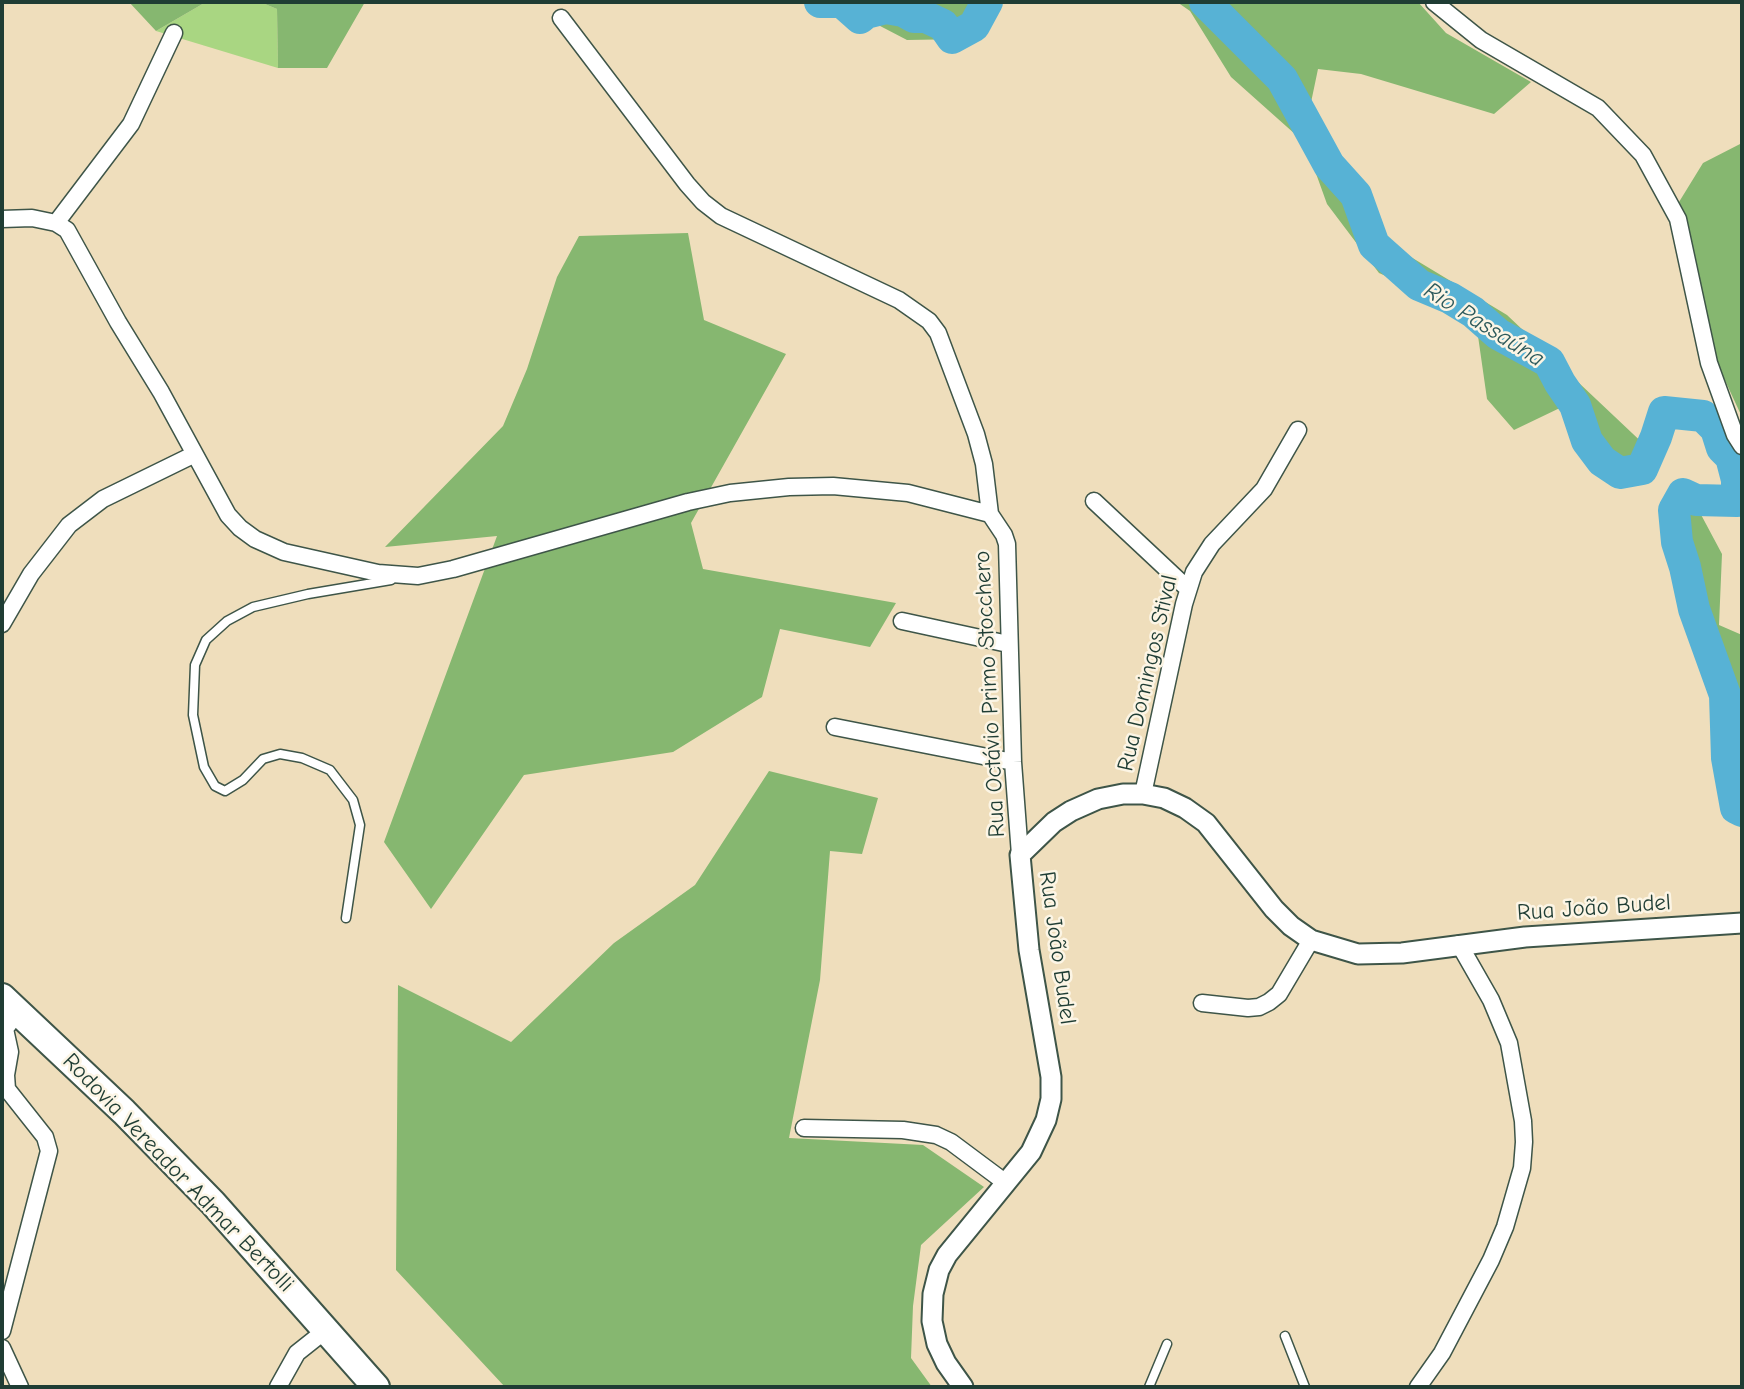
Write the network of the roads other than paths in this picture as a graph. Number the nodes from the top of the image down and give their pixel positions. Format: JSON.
{"nodes":[{"id":1,"x":1434,"y":2,"type":"edge"},
{"id":2,"x":561,"y":18,"type":"dead end"},
{"id":3,"x":174,"y":33,"type":"dead end"},
{"id":4,"x":2,"y":219,"type":"edge"},
{"id":5,"x":55,"y":223,"type":"junction"},
{"id":6,"x":1298,"y":430,"type":"dead end"},
{"id":7,"x":1742,"y":446,"type":"edge"},
{"id":8,"x":193,"y":455,"type":"junction"},
{"id":9,"x":1094,"y":501,"type":"dead end"},
{"id":10,"x":990,"y":514,"type":"junction"},
{"id":11,"x":418,"y":576,"type":"junction"},
{"id":12,"x":1188,"y":589,"type":"junction"},
{"id":13,"x":902,"y":621,"type":"dead end"},
{"id":14,"x":2,"y":624,"type":"edge"},
{"id":15,"x":1008,"y":644,"type":"junction"},
{"id":16,"x":835,"y":727,"type":"dead end"},
{"id":17,"x":1013,"y":762,"type":"junction"},
{"id":18,"x":1143,"y":794,"type":"junction"},
{"id":19,"x":1020,"y":855,"type":"junction"},
{"id":20,"x":346,"y":918,"type":"dead end"},
{"id":21,"x":1742,"y":923,"type":"edge"},
{"id":22,"x":1311,"y":940,"type":"junction"},
{"id":23,"x":1459,"y":944,"type":"junction"},
{"id":24,"x":1202,"y":1003,"type":"dead end"},
{"id":25,"x":7,"y":1016,"type":"edge"},
{"id":26,"x":804,"y":1128,"type":"dead end"},
{"id":27,"x":1006,"y":1183,"type":"junction"},
{"id":28,"x":8,"y":1277,"type":"edge"},
{"id":29,"x":326,"y":1330,"type":"junction"},
{"id":30,"x":2,"y":1331,"type":"edge"},
{"id":31,"x":1285,"y":1336,"type":"dead end"},
{"id":32,"x":1167,"y":1344,"type":"dead end"},
{"id":33,"x":2,"y":1348,"type":"edge"},
{"id":34,"x":20,"y":1387,"type":"edge"},
{"id":35,"x":278,"y":1387,"type":"edge"},
{"id":36,"x":376,"y":1387,"type":"edge"},
{"id":37,"x":964,"y":1387,"type":"edge"},
{"id":38,"x":1149,"y":1387,"type":"edge"},
{"id":39,"x":1305,"y":1387,"type":"edge"},
{"id":40,"x":1418,"y":1387,"type":"edge"}],
"edges":[{"from":1,"to":7,"type":"street"},
{"from":2,"to":10,"type":"street","name":"Rua Octávio Primo Stocchero"},
{"from":3,"to":5,"type":"street"},
{"from":4,"to":5,"type":"street"},
{"from":5,"to":8,"type":"street"},
{"from":6,"to":12,"type":"street","name":"Rua Domingos Stival"},
{"from":8,"to":11,"type":"street"},
{"from":8,"to":14,"type":"street"},
{"from":9,"to":12,"type":"street"},
{"from":10,"to":11,"type":"street"},
{"from":10,"to":15,"type":"street","name":"Rua Octávio Primo Stocchero"},
{"from":11,"to":20,"type":"lane"},
{"from":12,"to":18,"type":"street","name":"Rua Domingos Stival"},
{"from":13,"to":15,"type":"street"},
{"from":15,"to":17,"type":"street","name":"Rua Octávio Primo Stocchero"},
{"from":16,"to":17,"type":"street"},
{"from":17,"to":19,"type":"street","name":"Rua Octávio Primo Stocchero"},
{"from":18,"to":19,"type":"street","name":"Rua João Budel"},
{"from":18,"to":22,"type":"street","name":"Rua João Budel"},
{"from":19,"to":27,"type":"street","name":"Rua João Budel"},
{"from":21,"to":23,"type":"street","name":"Rua João Budel"},
{"from":22,"to":23,"type":"street","name":"Rua João Budel"},
{"from":22,"to":24,"type":"street"},
{"from":23,"to":40,"type":"street"},
{"from":25,"to":28,"type":"street"},
{"from":25,"to":29,"type":"highway","name":"Rodovia Vereador Admar Bertolli"},
{"from":26,"to":27,"type":"street"},
{"from":27,"to":37,"type":"street","name":"Rua João Budel"},
{"from":28,"to":30,"type":"street"},
{"from":29,"to":35,"type":"street"},
{"from":29,"to":36,"type":"highway","name":"Rodovia Vereador Admar Bertolli"},
{"from":31,"to":39,"type":"lane"},
{"from":32,"to":38,"type":"lane"},
{"from":33,"to":34,"type":"street"}]}
